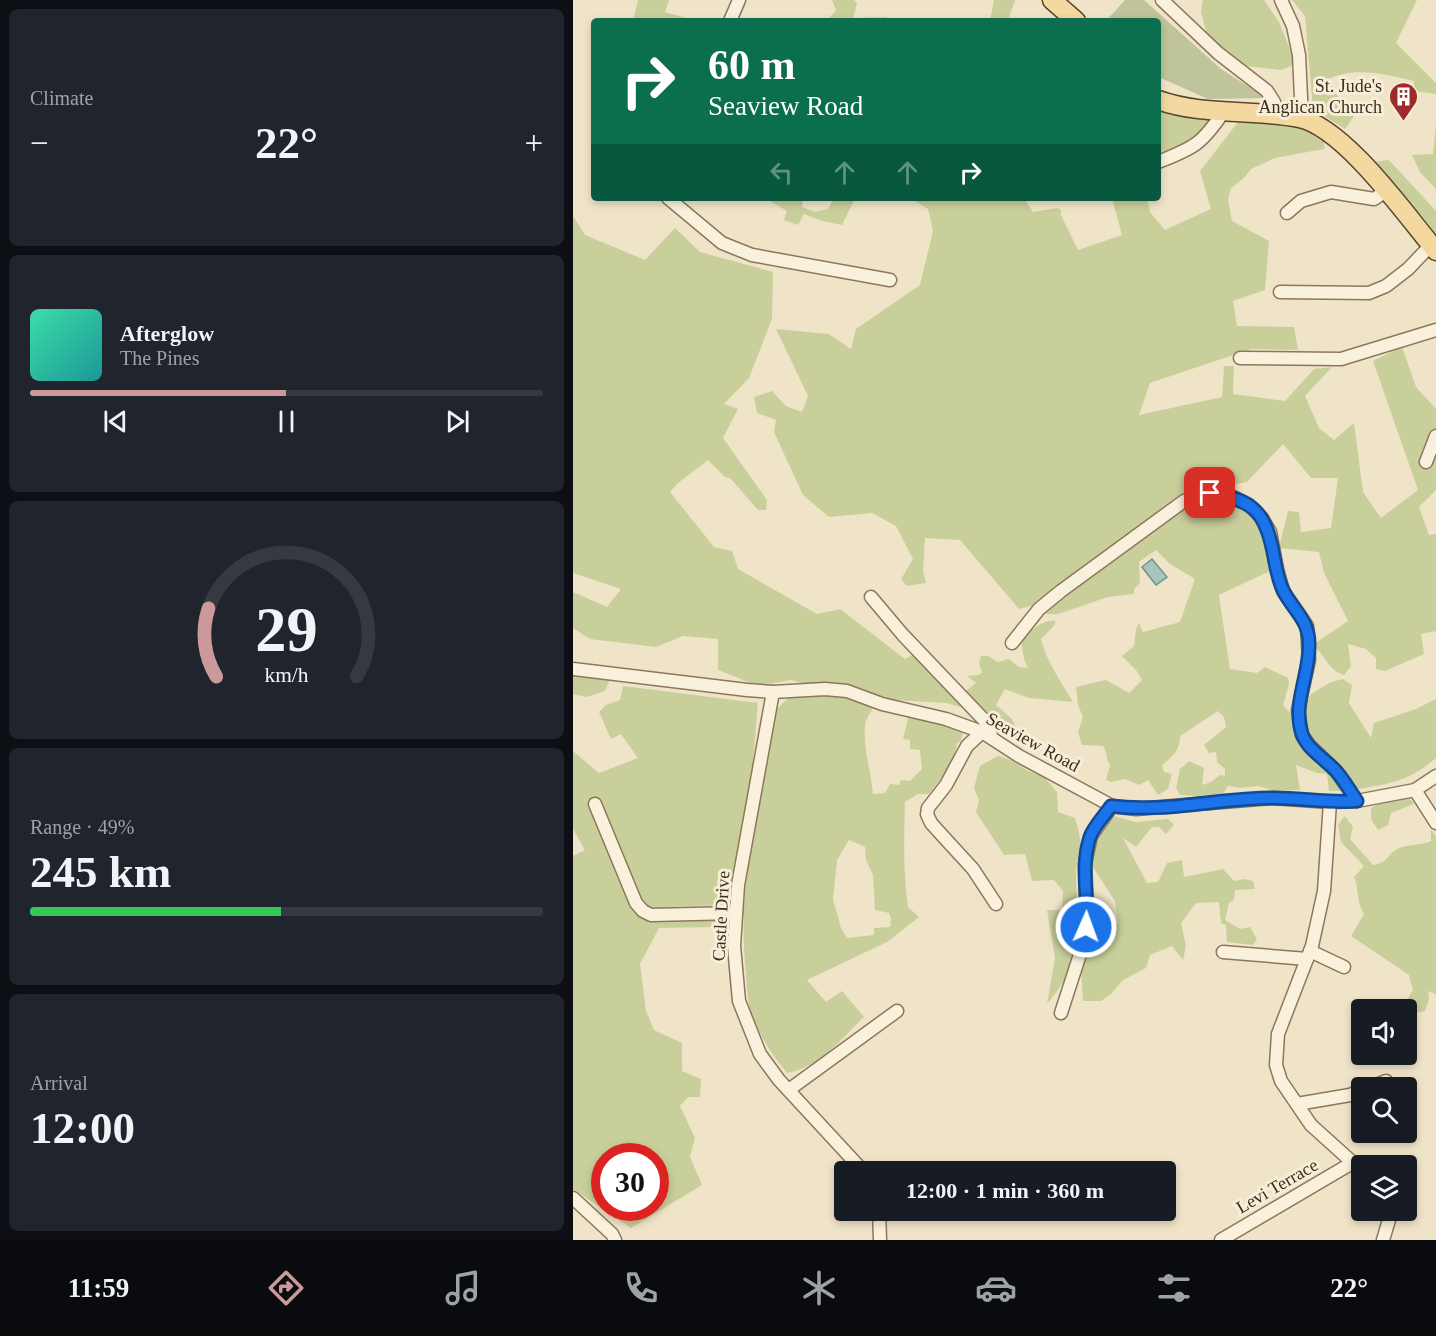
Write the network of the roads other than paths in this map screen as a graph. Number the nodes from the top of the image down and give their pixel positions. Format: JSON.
{"nodes":[{"id":1,"x":739,"y":0,"type":"edge"},
{"id":2,"x":1051,"y":0,"type":"edge"},
{"id":3,"x":1162,"y":0,"type":"edge"},
{"id":4,"x":1281,"y":0,"type":"edge"},
{"id":5,"x":731,"y":18,"type":"edge"},
{"id":6,"x":1073,"y":18,"type":"edge"},
{"id":7,"x":1161,"y":101,"type":"edge"},
{"id":8,"x":1224,"y":111,"type":"junction"},
{"id":9,"x":1277,"y":115,"type":"junction"},
{"id":10,"x":1302,"y":119,"type":"junction"},
{"id":11,"x":1161,"y":161,"type":"edge"},
{"id":12,"x":1386,"y":191,"type":"junction"},
{"id":13,"x":672,"y":201,"type":"edge"},
{"id":14,"x":1287,"y":213,"type":"dead end"},
{"id":15,"x":1433,"y":248,"type":"edge"},
{"id":16,"x":890,"y":280,"type":"dead end"},
{"id":17,"x":1280,"y":292,"type":"dead end"},
{"id":18,"x":1436,"y":330,"type":"edge"},
{"id":19,"x":1240,"y":358,"type":"dead end"},
{"id":20,"x":1436,"y":436,"type":"edge"},
{"id":21,"x":1426,"y":462,"type":"dead end"},
{"id":22,"x":871,"y":597,"type":"dead end"},
{"id":23,"x":1012,"y":643,"type":"dead end"},
{"id":24,"x":576,"y":666,"type":"edge"},
{"id":25,"x":773,"y":692,"type":"junction"},
{"id":26,"x":987,"y":735,"type":"junction"},
{"id":27,"x":1436,"y":776,"type":"edge"},
{"id":28,"x":1415,"y":790,"type":"junction"},
{"id":29,"x":1357,"y":801,"type":"junction"},
{"id":30,"x":1330,"y":802,"type":"junction"},
{"id":31,"x":595,"y":804,"type":"dead end"},
{"id":32,"x":1111,"y":806,"type":"junction"},
{"id":33,"x":1436,"y":823,"type":"edge"},
{"id":34,"x":996,"y":904,"type":"dead end"},
{"id":35,"x":736,"y":913,"type":"junction"},
{"id":36,"x":1223,"y":952,"type":"dead end"},
{"id":37,"x":1308,"y":955,"type":"junction"},
{"id":38,"x":1344,"y":967,"type":"dead end"},
{"id":39,"x":897,"y":1011,"type":"dead end"},
{"id":40,"x":1061,"y":1013,"type":"dead end"},
{"id":41,"x":790,"y":1089,"type":"junction"},
{"id":42,"x":1351,"y":1095,"type":"edge"},
{"id":43,"x":1297,"y":1104,"type":"junction"},
{"id":44,"x":854,"y":1161,"type":"edge"},
{"id":45,"x":1351,"y":1161,"type":"edge"},
{"id":46,"x":1351,"y":1163,"type":"edge"},
{"id":47,"x":573,"y":1198,"type":"edge"},
{"id":48,"x":879,"y":1221,"type":"edge"},
{"id":49,"x":1389,"y":1221,"type":"edge"},
{"id":50,"x":615,"y":1240,"type":"edge"},
{"id":51,"x":880,"y":1240,"type":"edge"},
{"id":52,"x":1221,"y":1240,"type":"edge"},
{"id":53,"x":1383,"y":1240,"type":"edge"}],
"edges":[{"from":1,"to":5,"type":"street"},
{"from":2,"to":6,"type":"main road"},
{"from":3,"to":9,"type":"street"},
{"from":4,"to":10,"type":"street"},
{"from":7,"to":8,"type":"main road"},
{"from":8,"to":9,"type":"main road"},
{"from":8,"to":11,"type":"street"},
{"from":9,"to":10,"type":"main road"},
{"from":10,"to":12,"type":"main road"},
{"from":12,"to":14,"type":"street"},
{"from":12,"to":15,"type":"main road"},
{"from":13,"to":16,"type":"street"},
{"from":15,"to":17,"type":"street"},
{"from":18,"to":19,"type":"street"},
{"from":20,"to":21,"type":"street"},
{"from":22,"to":26,"type":"street"},
{"from":23,"to":29,"type":"street"},
{"from":24,"to":25,"type":"street","name":"Seaview Road"},
{"from":25,"to":26,"type":"street","name":"Seaview Road"},
{"from":25,"to":35,"type":"street","name":"Castle Drive"},
{"from":26,"to":32,"type":"street","name":"Seaview Road"},
{"from":26,"to":34,"type":"street"},
{"from":27,"to":28,"type":"street","name":"Seaview Road"},
{"from":28,"to":29,"type":"street","name":"Seaview Road"},
{"from":28,"to":33,"type":"street"},
{"from":29,"to":30,"type":"street","name":"Seaview Road"},
{"from":30,"to":32,"type":"street","name":"Seaview Road"},
{"from":30,"to":37,"type":"street"},
{"from":31,"to":35,"type":"street"},
{"from":32,"to":40,"type":"street"},
{"from":35,"to":41,"type":"street","name":"Castle Drive"},
{"from":36,"to":37,"type":"street"},
{"from":37,"to":38,"type":"street"},
{"from":37,"to":43,"type":"street"},
{"from":39,"to":41,"type":"street"},
{"from":41,"to":44,"type":"street","name":"Castle Drive"},
{"from":42,"to":43,"type":"street"},
{"from":43,"to":45,"type":"street"},
{"from":46,"to":52,"type":"street","name":"Levi Terrace"},
{"from":47,"to":50,"type":"street"},
{"from":48,"to":51,"type":"street"},
{"from":49,"to":53,"type":"street"}]}
